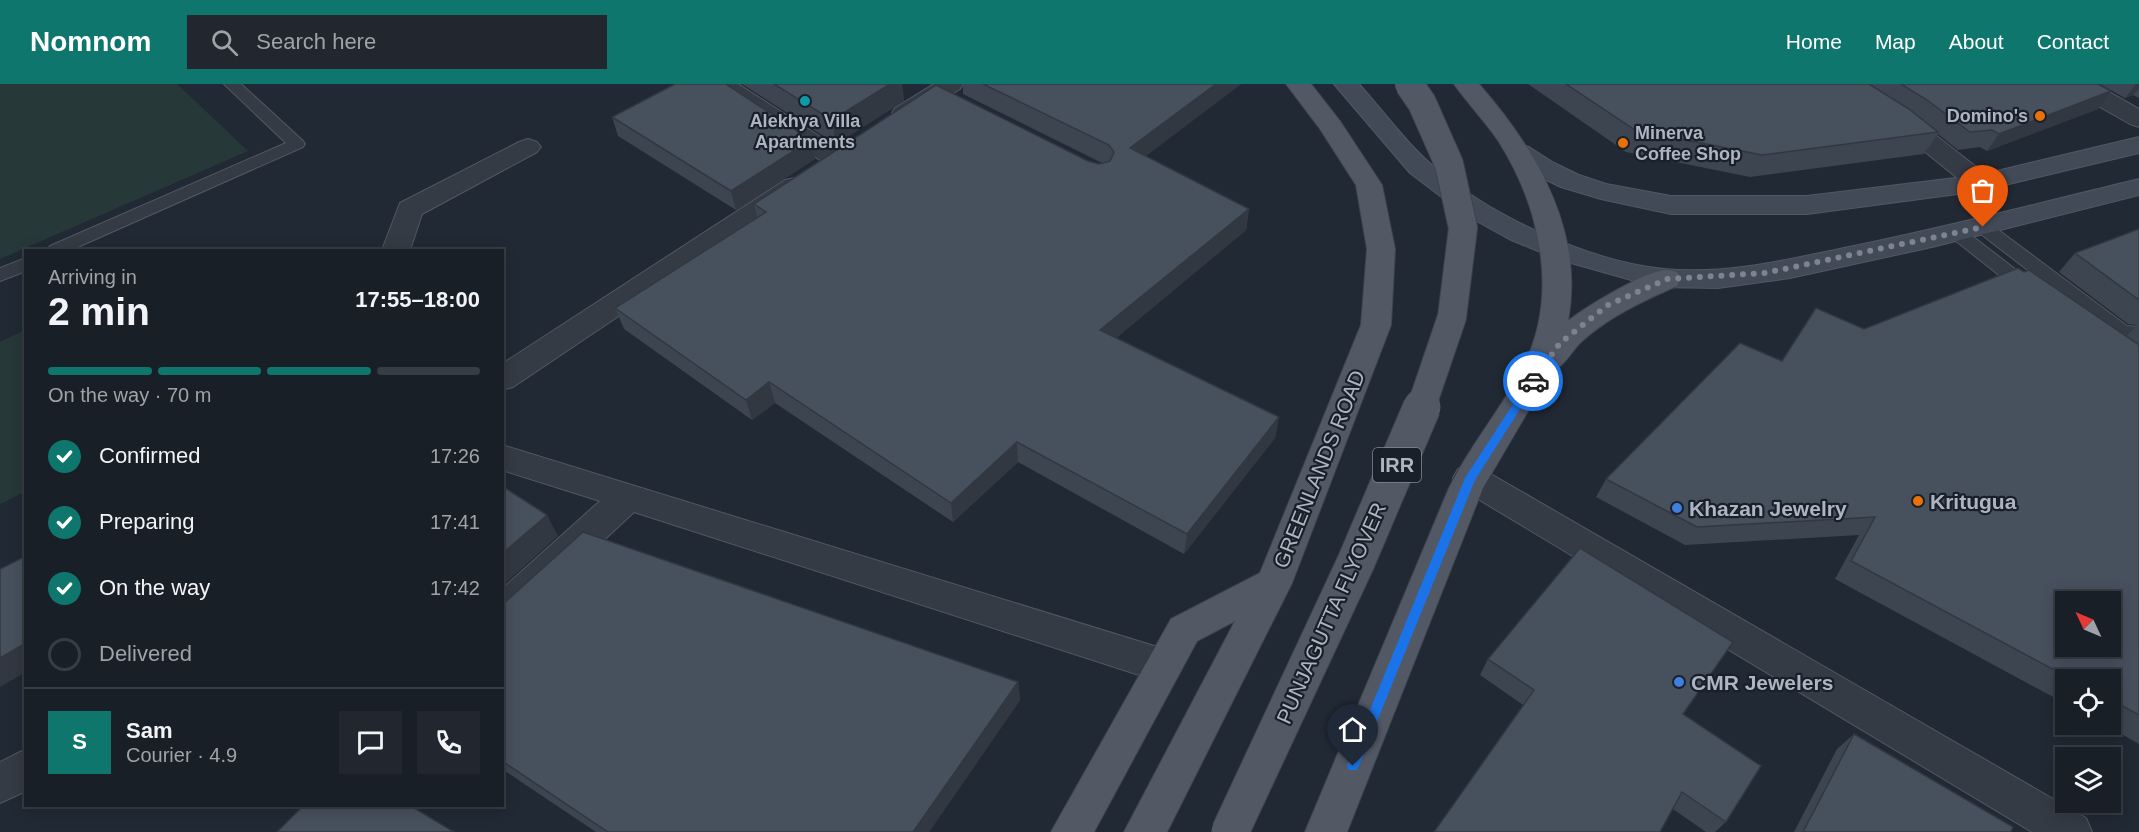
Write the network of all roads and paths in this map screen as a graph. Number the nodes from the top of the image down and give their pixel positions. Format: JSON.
{"nodes":[{"id":1,"x":232,"y":84,"type":"edge"},
{"id":2,"x":721,"y":84,"type":"edge"},
{"id":3,"x":1298,"y":84,"type":"edge"},
{"id":4,"x":1346,"y":84,"type":"edge"},
{"id":5,"x":1409,"y":84,"type":"edge"},
{"id":6,"x":1466,"y":84,"type":"edge"},
{"id":7,"x":1842,"y":84,"type":"edge"},
{"id":8,"x":2077,"y":84,"type":"edge"},
{"id":9,"x":936,"y":87,"type":"edge"},
{"id":10,"x":966,"y":108,"type":"edge"},
{"id":11,"x":2139,"y":119,"type":"edge"},
{"id":12,"x":881,"y":128,"type":"edge"},
{"id":13,"x":2139,"y":145,"type":"edge"},
{"id":14,"x":528,"y":147,"type":"dead end"},
{"id":15,"x":1520,"y":152,"type":"junction"},
{"id":16,"x":1980,"y":183,"type":"junction"},
{"id":17,"x":2139,"y":187,"type":"edge"},
{"id":18,"x":1970,"y":230,"type":"junction"},
{"id":19,"x":58,"y":249,"type":"edge"},
{"id":20,"x":396,"y":249,"type":"edge"},
{"id":21,"x":1556,"y":249,"type":"junction"},
{"id":22,"x":24,"y":265,"type":"edge"},
{"id":23,"x":0,"y":275,"type":"edge"},
{"id":24,"x":1667,"y":279,"type":"junction"},
{"id":25,"x":2044,"y":300,"type":"edge"},
{"id":26,"x":2091,"y":332,"type":"edge"},
{"id":27,"x":2139,"y":334,"type":"edge"},
{"id":28,"x":2120,"y":351,"type":"edge"},
{"id":29,"x":504,"y":378,"type":"edge"},
{"id":30,"x":1525,"y":392,"type":"junction"},
{"id":31,"x":504,"y":457,"type":"edge"},
{"id":32,"x":1470,"y":478,"type":"junction"},
{"id":33,"x":629,"y":496,"type":"junction"},
{"id":34,"x":1274,"y":584,"type":"junction"},
{"id":35,"x":504,"y":610,"type":"edge"},
{"id":36,"x":1164,"y":666,"type":"junction"},
{"id":37,"x":24,"y":769,"type":"edge"},
{"id":38,"x":0,"y":784,"type":"edge"},
{"id":39,"x":1072,"y":832,"type":"edge"},
{"id":40,"x":1144,"y":832,"type":"edge"},
{"id":41,"x":1230,"y":832,"type":"edge"},
{"id":42,"x":1326,"y":832,"type":"edge"},
{"id":43,"x":2071,"y":832,"type":"edge"}],
"edges":[{"from":1,"to":19,"type":"lane"},
{"from":2,"to":29,"type":"street"},
{"from":3,"to":34,"type":"main road","name":"GREENLANDS ROAD"},
{"from":4,"to":21,"type":"main road"},
{"from":5,"to":41,"type":"main road","name":"PUNJAGUTTA FLYOVER","number":"IRR","bridge":true},
{"from":6,"to":15,"type":"main road"},
{"from":7,"to":16,"type":"street"},
{"from":8,"to":11,"type":"street"},
{"from":9,"to":10,"type":"street"},
{"from":9,"to":12,"type":"street"},
{"from":13,"to":16,"type":"main road"},
{"from":14,"to":20,"type":"street"},
{"from":15,"to":16,"type":"main road"},
{"from":15,"to":21,"type":"main road"},
{"from":17,"to":18,"type":"main road"},
{"from":18,"to":24,"type":"main road"},
{"from":18,"to":25,"type":"lane"},
{"from":18,"to":27,"type":"lane"},
{"from":21,"to":24,"type":"main road"},
{"from":21,"to":30,"type":"main road"},
{"from":22,"to":23,"type":"lane"},
{"from":24,"to":30,"type":"main road"},
{"from":26,"to":28,"type":"lane"},
{"from":30,"to":32,"type":"main road"},
{"from":31,"to":33,"type":"street"},
{"from":32,"to":42,"type":"main road"},
{"from":32,"to":43,"type":"street"},
{"from":33,"to":35,"type":"street"},
{"from":33,"to":36,"type":"street"},
{"from":34,"to":36,"type":"main road","name":"GREENLANDS ROAD"},
{"from":34,"to":40,"type":"main road"},
{"from":36,"to":39,"type":"main road","name":"GREENLANDS ROAD"},
{"from":37,"to":38,"type":"street"}]}
